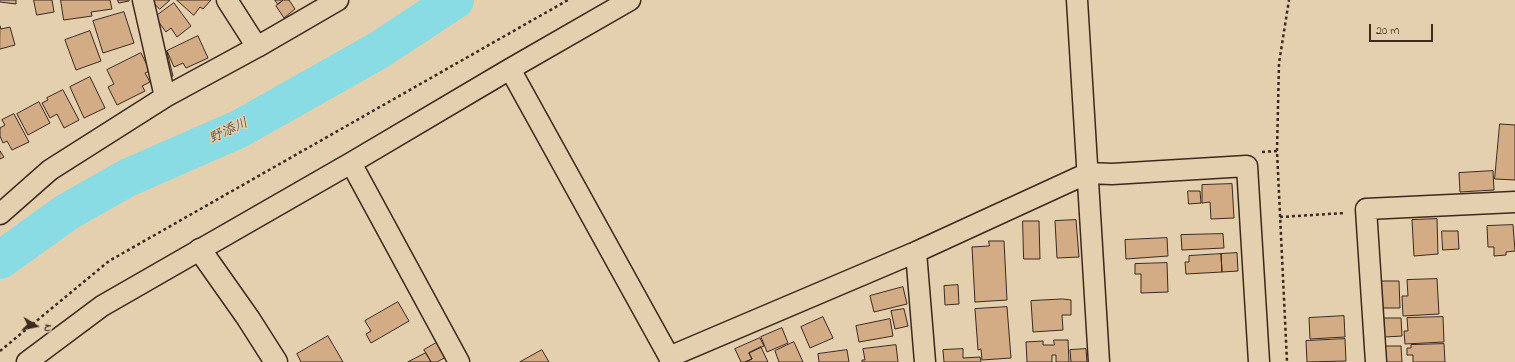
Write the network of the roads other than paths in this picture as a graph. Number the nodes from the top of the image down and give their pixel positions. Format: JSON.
{"nodes":[{"id":1,"x":143,"y":0,"type":"edge"},
{"id":2,"x":227,"y":0,"type":"edge"},
{"id":3,"x":338,"y":0,"type":"edge"},
{"id":4,"x":630,"y":0,"type":"edge"},
{"id":5,"x":1077,"y":0,"type":"edge"},
{"id":6,"x":257,"y":47,"type":"junction"},
{"id":7,"x":510,"y":69,"type":"junction"},
{"id":8,"x":165,"y":97,"type":"junction"},
{"id":9,"x":351,"y":163,"type":"junction"},
{"id":10,"x":1088,"y":173,"type":"junction"},
{"id":11,"x":1515,"y":202,"type":"edge"},
{"id":12,"x":0,"y":214,"type":"edge"},
{"id":13,"x":200,"y":250,"type":"junction"},
{"id":14,"x":916,"y":252,"type":"junction"},
{"id":15,"x":670,"y":360,"type":"edge"},
{"id":16,"x":27,"y":362,"type":"edge"},
{"id":17,"x":276,"y":362,"type":"edge"},
{"id":18,"x":459,"y":362,"type":"edge"},
{"id":19,"x":925,"y":362,"type":"edge"},
{"id":20,"x":1098,"y":362,"type":"edge"},
{"id":21,"x":1259,"y":362,"type":"edge"},
{"id":22,"x":1376,"y":362,"type":"edge"}],
"edges":[{"from":1,"to":8,"type":"street"},
{"from":2,"to":6,"type":"street"},
{"from":3,"to":6,"type":"street"},
{"from":4,"to":7,"type":"street"},
{"from":5,"to":10,"type":"street"},
{"from":6,"to":8,"type":"street"},
{"from":7,"to":9,"type":"street"},
{"from":7,"to":15,"type":"street"},
{"from":8,"to":12,"type":"street"},
{"from":9,"to":13,"type":"street"},
{"from":9,"to":18,"type":"street"},
{"from":10,"to":14,"type":"street"},
{"from":10,"to":20,"type":"street"},
{"from":10,"to":21,"type":"street"},
{"from":11,"to":22,"type":"street"},
{"from":13,"to":16,"type":"street"},
{"from":13,"to":17,"type":"street"},
{"from":14,"to":15,"type":"street"},
{"from":14,"to":19,"type":"street"}]}
